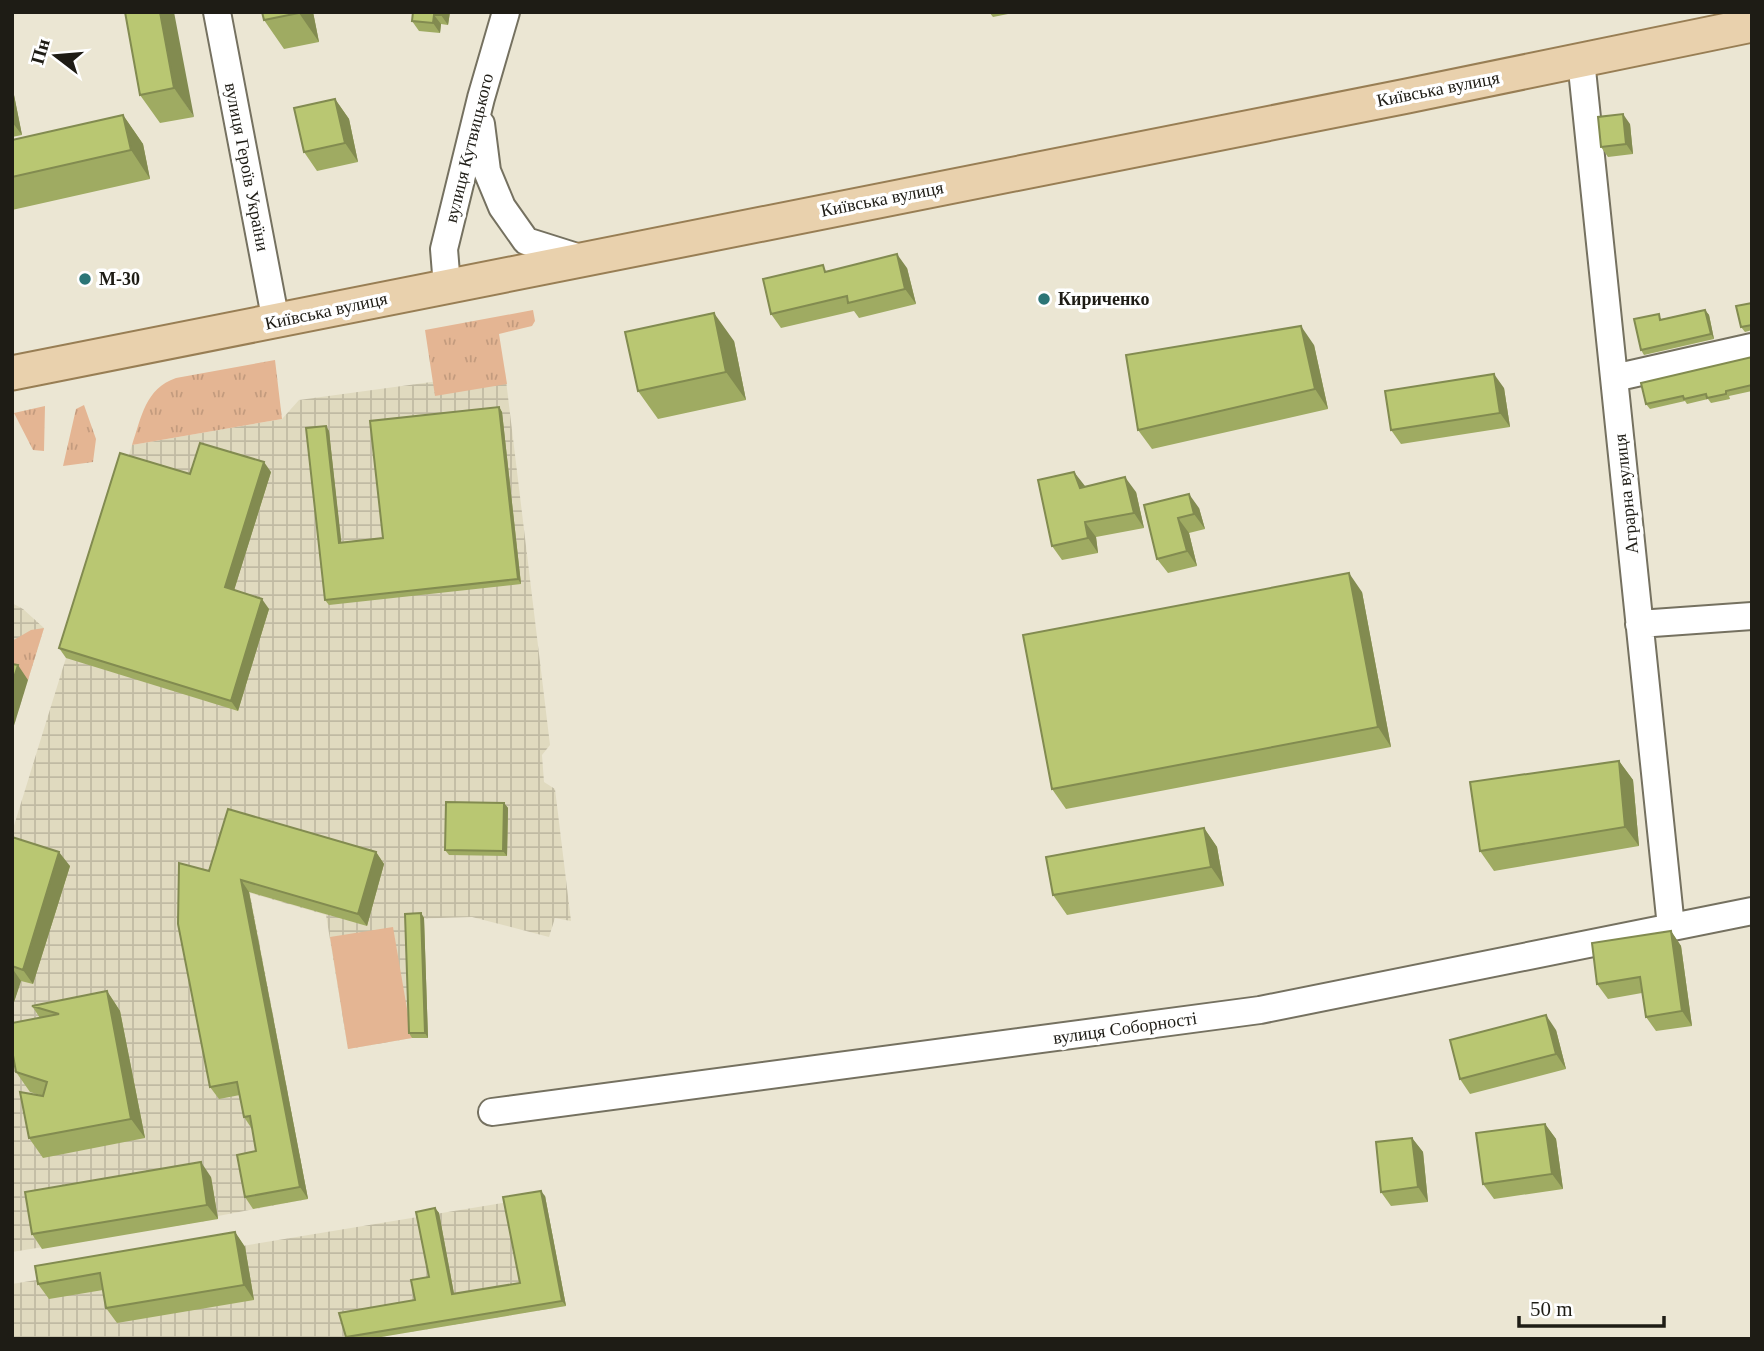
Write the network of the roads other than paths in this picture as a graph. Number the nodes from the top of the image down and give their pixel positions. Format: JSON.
{"nodes":[{"id":1,"x":217,"y":12,"type":"edge"},
{"id":2,"x":506,"y":12,"type":"edge"},
{"id":3,"x":1752,"y":25,"type":"edge"},
{"id":4,"x":1581,"y":60,"type":"junction"},
{"id":5,"x":481,"y":98,"type":"junction"},
{"id":6,"x":583,"y":259,"type":"junction"},
{"id":7,"x":447,"y":286,"type":"junction"},
{"id":8,"x":276,"y":322,"type":"junction"},
{"id":9,"x":1752,"y":347,"type":"edge"},
{"id":10,"x":12,"y":373,"type":"edge"},
{"id":11,"x":1614,"y":379,"type":"junction"},
{"id":12,"x":1752,"y":616,"type":"edge"},
{"id":13,"x":1639,"y":624,"type":"junction"},
{"id":14,"x":1752,"y":911,"type":"edge"},
{"id":15,"x":1671,"y":927,"type":"junction"},
{"id":16,"x":492,"y":1112,"type":"dead end"}],
"edges":[{"from":1,"to":8,"type":"street","name":"вулиця Героїв України"},
{"from":2,"to":5,"type":"street","name":"вулиця Кутвицького"},
{"from":3,"to":4,"type":"main road","name":"Київська вулиця"},
{"from":4,"to":6,"type":"main road","name":"Київська вулиця"},
{"from":4,"to":11,"type":"street","name":"Аграрна вулиця"},
{"from":5,"to":6,"type":"street"},
{"from":5,"to":7,"type":"street","name":"вулиця Кутвицького"},
{"from":6,"to":7,"type":"main road","name":"Київська вулиця"},
{"from":7,"to":8,"type":"main road","name":"Київська вулиця"},
{"from":8,"to":10,"type":"main road","name":"Київська вулиця"},
{"from":9,"to":11,"type":"street"},
{"from":11,"to":13,"type":"street","name":"Аграрна вулиця"},
{"from":12,"to":13,"type":"street"},
{"from":13,"to":15,"type":"street","name":"Аграрна вулиця"},
{"from":14,"to":15,"type":"street","name":"вулиця Соборності"},
{"from":15,"to":16,"type":"street","name":"вулиця Соборності"}]}
